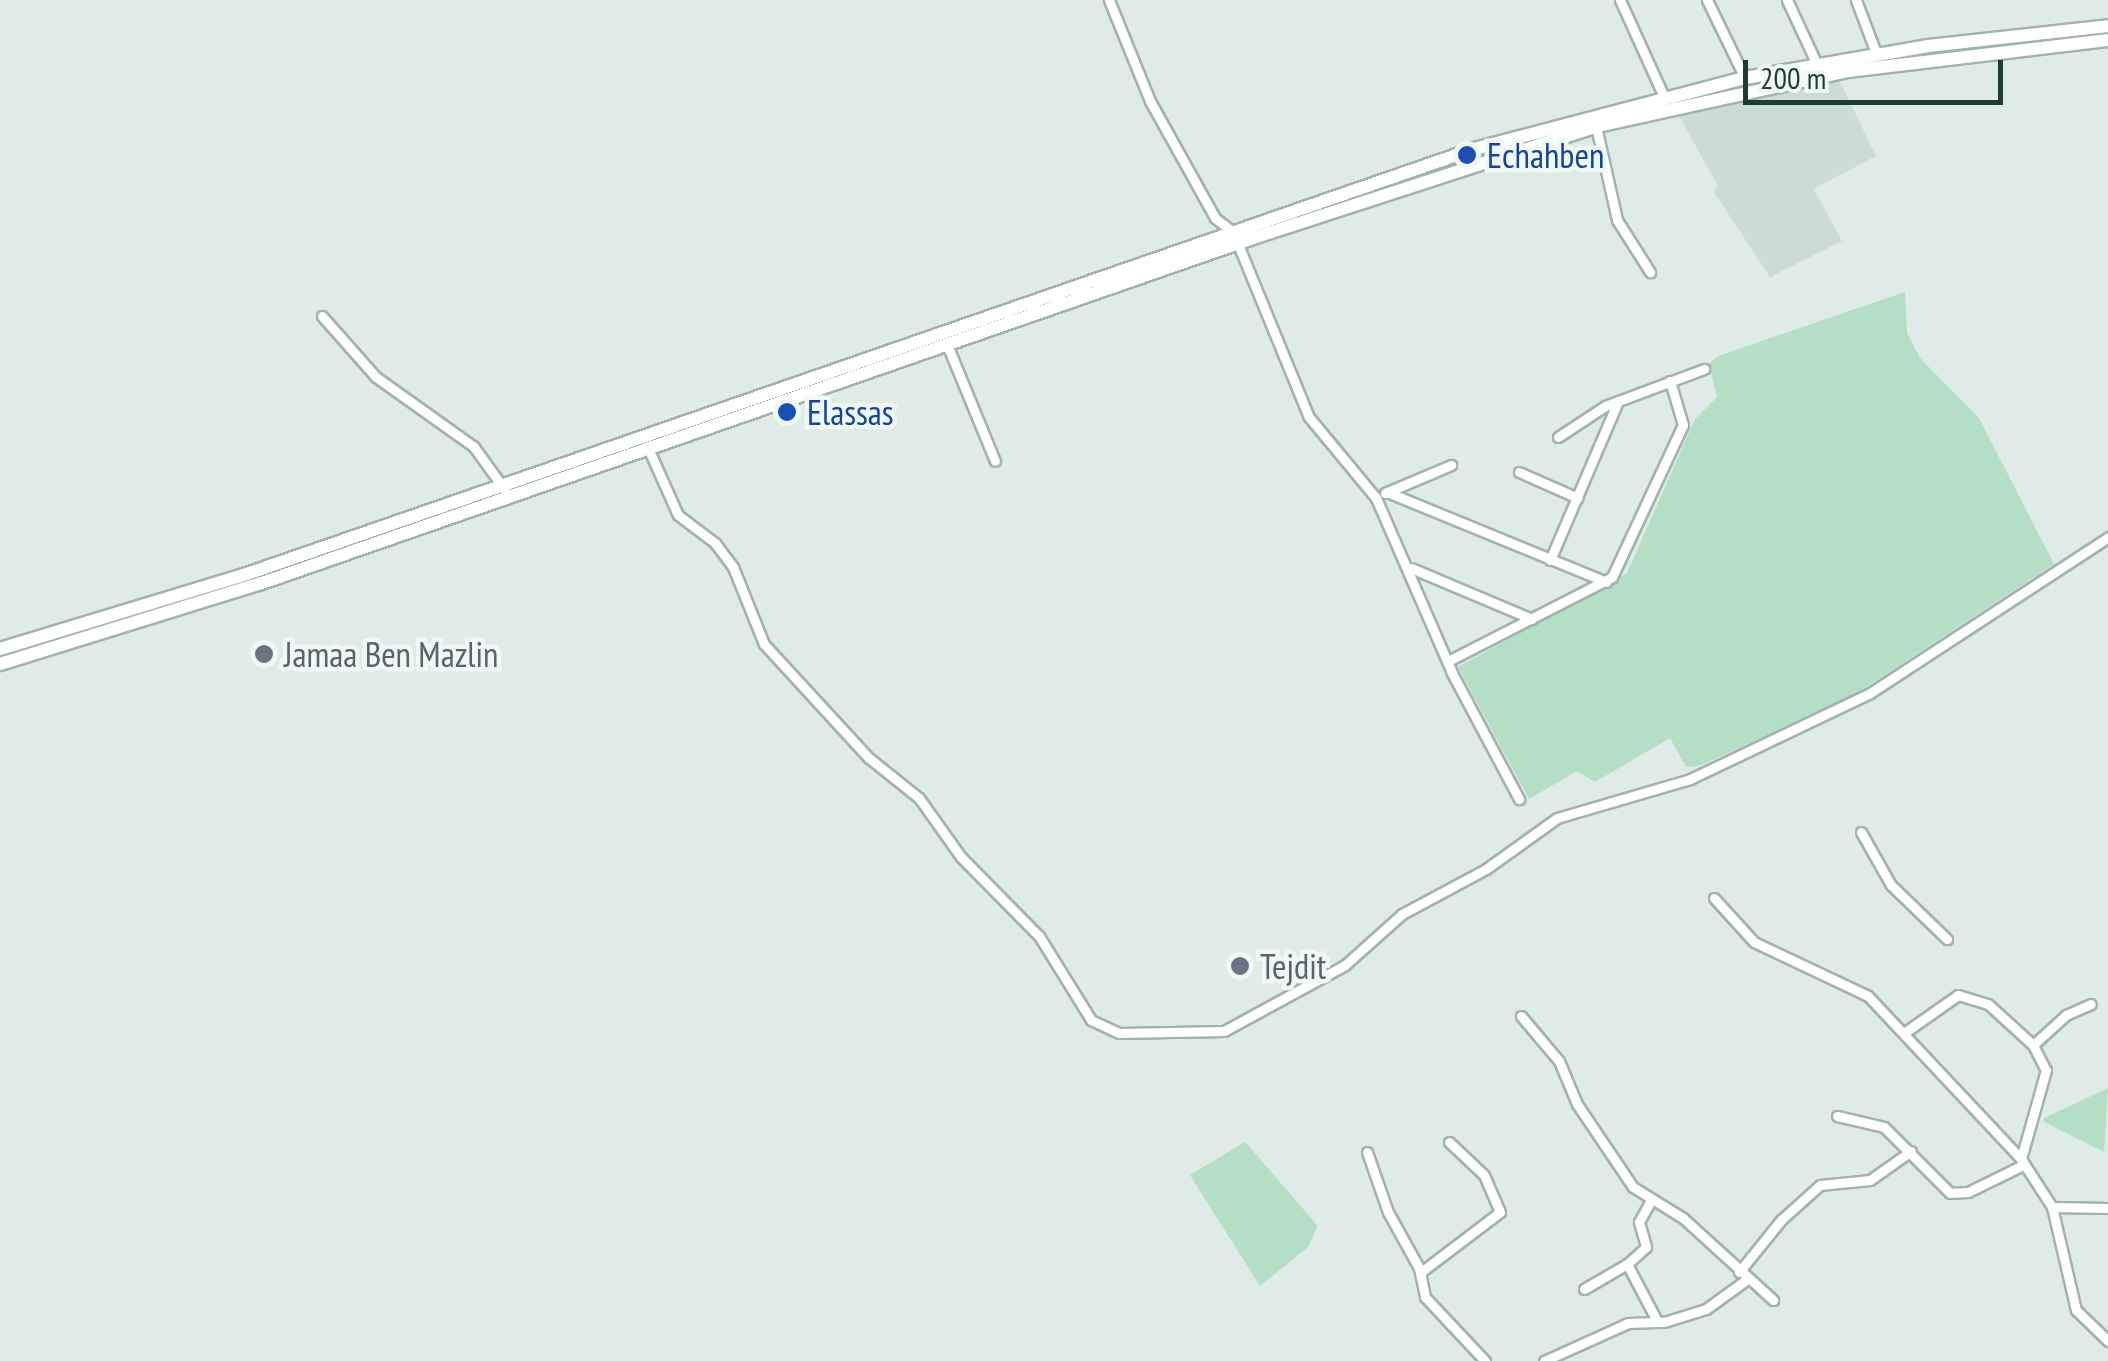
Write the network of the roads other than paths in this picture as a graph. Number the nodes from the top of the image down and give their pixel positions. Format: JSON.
{"nodes":[{"id":1,"x":1109,"y":0,"type":"edge"},
{"id":2,"x":1620,"y":0,"type":"edge"},
{"id":3,"x":1706,"y":0,"type":"edge"},
{"id":4,"x":1787,"y":0,"type":"edge"},
{"id":5,"x":1856,"y":0,"type":"edge"},
{"id":6,"x":2108,"y":26,"type":"edge"},
{"id":7,"x":2108,"y":40,"type":"edge"},
{"id":8,"x":1876,"y":54,"type":"junction"},
{"id":9,"x":1820,"y":70,"type":"junction"},
{"id":10,"x":1745,"y":78,"type":"junction"},
{"id":11,"x":1664,"y":96,"type":"junction"},
{"id":12,"x":1595,"y":121,"type":"junction"},
{"id":13,"x":1442,"y":167,"type":"junction"},
{"id":14,"x":1216,"y":218,"type":"junction"},
{"id":15,"x":1235,"y":238,"type":"junction"},
{"id":16,"x":1253,"y":238,"type":"junction"},
{"id":17,"x":1208,"y":240,"type":"junction"},
{"id":18,"x":1223,"y":249,"type":"junction"},
{"id":19,"x":1242,"y":261,"type":"junction"},
{"id":20,"x":1650,"y":272,"type":"dead end"},
{"id":21,"x":322,"y":316,"type":"dead end"},
{"id":22,"x":948,"y":347,"type":"junction"},
{"id":23,"x":883,"y":362,"type":"junction"},
{"id":24,"x":1704,"y":369,"type":"dead end"},
{"id":25,"x":1670,"y":381,"type":"junction"},
{"id":26,"x":1618,"y":401,"type":"junction"},
{"id":27,"x":1558,"y":436,"type":"dead end"},
{"id":28,"x":648,"y":448,"type":"junction"},
{"id":29,"x":995,"y":461,"type":"dead end"},
{"id":30,"x":1451,"y":465,"type":"dead end"},
{"id":31,"x":1519,"y":472,"type":"dead end"},
{"id":32,"x":505,"y":490,"type":"junction"},
{"id":33,"x":1387,"y":492,"type":"junction"},
{"id":34,"x":1376,"y":498,"type":"junction"},
{"id":35,"x":1578,"y":498,"type":"junction"},
{"id":36,"x":2108,"y":537,"type":"edge"},
{"id":37,"x":1550,"y":560,"type":"junction"},
{"id":38,"x":1411,"y":568,"type":"junction"},
{"id":39,"x":1606,"y":582,"type":"junction"},
{"id":40,"x":1532,"y":618,"type":"junction"},
{"id":41,"x":88,"y":634,"type":"junction"},
{"id":42,"x":0,"y":649,"type":"edge"},
{"id":43,"x":1448,"y":662,"type":"junction"},
{"id":44,"x":0,"y":664,"type":"edge"},
{"id":45,"x":1518,"y":799,"type":"dead end"},
{"id":46,"x":1860,"y":832,"type":"dead end"},
{"id":47,"x":1714,"y":898,"type":"dead end"},
{"id":48,"x":1947,"y":939,"type":"dead end"},
{"id":49,"x":2091,"y":1004,"type":"dead end"},
{"id":50,"x":1520,"y":1016,"type":"dead end"},
{"id":51,"x":1904,"y":1033,"type":"junction"},
{"id":52,"x":2032,"y":1044,"type":"junction"},
{"id":53,"x":1837,"y":1116,"type":"dead end"},
{"id":54,"x":1449,"y":1142,"type":"dead end"},
{"id":55,"x":1911,"y":1151,"type":"junction"},
{"id":56,"x":1367,"y":1152,"type":"dead end"},
{"id":57,"x":2022,"y":1162,"type":"junction"},
{"id":58,"x":1650,"y":1202,"type":"junction"},
{"id":59,"x":2052,"y":1207,"type":"junction"},
{"id":60,"x":2108,"y":1208,"type":"edge"},
{"id":61,"x":1627,"y":1264,"type":"junction"},
{"id":62,"x":1421,"y":1272,"type":"junction"},
{"id":63,"x":1743,"y":1276,"type":"junction"},
{"id":64,"x":1584,"y":1290,"type":"dead end"},
{"id":65,"x":1773,"y":1300,"type":"dead end"},
{"id":66,"x":1657,"y":1322,"type":"junction"},
{"id":67,"x":2108,"y":1341,"type":"edge"},
{"id":68,"x":1484,"y":1361,"type":"edge"},
{"id":69,"x":1544,"y":1361,"type":"edge"}],
"edges":[{"from":1,"to":14,"type":"street"},
{"from":2,"to":11,"type":"street"},
{"from":3,"to":10,"type":"street"},
{"from":4,"to":9,"type":"street"},
{"from":5,"to":8,"type":"street"},
{"from":6,"to":8,"type":"main road"},
{"from":7,"to":9,"type":"main road"},
{"from":8,"to":9,"type":"main road"},
{"from":9,"to":10,"type":"main road"},
{"from":9,"to":12,"type":"main road"},
{"from":10,"to":11,"type":"main road"},
{"from":11,"to":12,"type":"main road"},
{"from":12,"to":13,"type":"main road"},
{"from":12,"to":20,"type":"street"},
{"from":13,"to":15,"type":"main road"},
{"from":13,"to":16,"type":"main road"},
{"from":14,"to":15,"type":"street"},
{"from":14,"to":17,"type":"street"},
{"from":15,"to":16,"type":"main road"},
{"from":15,"to":17,"type":"main road"},
{"from":15,"to":18,"type":"main road"},
{"from":15,"to":19,"type":"street"},
{"from":16,"to":19,"type":"street"},
{"from":17,"to":23,"type":"main road"},
{"from":18,"to":19,"type":"street"},
{"from":18,"to":22,"type":"main road"},
{"from":19,"to":34,"type":"street"},
{"from":21,"to":32,"type":"street"},
{"from":22,"to":23,"type":"main road"},
{"from":22,"to":29,"type":"street"},
{"from":23,"to":28,"type":"main road"},
{"from":23,"to":32,"type":"main road"},
{"from":24,"to":25,"type":"street"},
{"from":25,"to":26,"type":"street"},
{"from":25,"to":39,"type":"street"},
{"from":26,"to":27,"type":"street"},
{"from":26,"to":35,"type":"street"},
{"from":28,"to":32,"type":"main road"},
{"from":28,"to":36,"type":"street"},
{"from":30,"to":33,"type":"street"},
{"from":31,"to":35,"type":"street"},
{"from":32,"to":41,"type":"main road"},
{"from":33,"to":34,"type":"street"},
{"from":33,"to":37,"type":"street"},
{"from":34,"to":38,"type":"street"},
{"from":35,"to":37,"type":"street"},
{"from":37,"to":39,"type":"street"},
{"from":38,"to":40,"type":"street"},
{"from":38,"to":43,"type":"street"},
{"from":39,"to":40,"type":"street"},
{"from":40,"to":43,"type":"street"},
{"from":41,"to":42,"type":"main road"},
{"from":41,"to":44,"type":"main road"},
{"from":43,"to":45,"type":"street"},
{"from":46,"to":48,"type":"street"},
{"from":47,"to":51,"type":"street"},
{"from":49,"to":52,"type":"street"},
{"from":50,"to":58,"type":"street"},
{"from":51,"to":52,"type":"street"},
{"from":51,"to":57,"type":"street"},
{"from":52,"to":57,"type":"street"},
{"from":53,"to":55,"type":"street"},
{"from":54,"to":62,"type":"street"},
{"from":55,"to":57,"type":"street"},
{"from":55,"to":63,"type":"street"},
{"from":56,"to":62,"type":"street"},
{"from":57,"to":59,"type":"street"},
{"from":58,"to":61,"type":"street"},
{"from":58,"to":63,"type":"street"},
{"from":59,"to":60,"type":"street"},
{"from":59,"to":67,"type":"street"},
{"from":61,"to":64,"type":"street"},
{"from":61,"to":66,"type":"street"},
{"from":62,"to":68,"type":"street"},
{"from":63,"to":65,"type":"street"},
{"from":63,"to":66,"type":"street"},
{"from":66,"to":69,"type":"street"}]}
